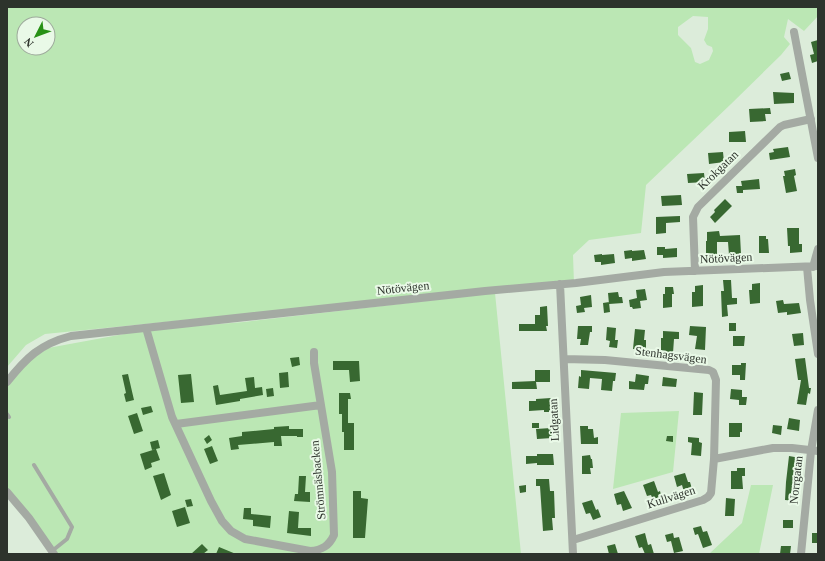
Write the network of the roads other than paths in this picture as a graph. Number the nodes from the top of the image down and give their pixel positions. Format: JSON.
{"nodes":[{"id":1,"x":794,"y":32,"type":"dead end"},
{"id":2,"x":811,"y":119,"type":"junction"},
{"id":3,"x":818,"y":158,"type":"edge"},
{"id":4,"x":818,"y":249,"type":"edge"},
{"id":5,"x":812,"y":267,"type":"edge"},
{"id":6,"x":695,"y":272,"type":"junction"},
{"id":7,"x":560,"y":284,"type":"junction"},
{"id":8,"x":146,"y":328,"type":"junction"},
{"id":9,"x":314,"y":352,"type":"dead end"},
{"id":10,"x":818,"y":354,"type":"edge"},
{"id":11,"x":564,"y":359,"type":"junction"},
{"id":12,"x":7,"y":382,"type":"edge"},
{"id":13,"x":320,"y":405,"type":"junction"},
{"id":14,"x":818,"y":410,"type":"edge"},
{"id":15,"x":176,"y":424,"type":"junction"},
{"id":16,"x":815,"y":451,"type":"edge"},
{"id":17,"x":714,"y":459,"type":"junction"},
{"id":18,"x":34,"y":465,"type":"dead end"},
{"id":19,"x":7,"y":492,"type":"edge"},
{"id":20,"x":573,"y":540,"type":"junction"},
{"id":21,"x":53,"y":553,"type":"edge"},
{"id":22,"x":573,"y":554,"type":"edge"},
{"id":23,"x":801,"y":554,"type":"edge"}],
"edges":[{"from":1,"to":2,"type":"street"},
{"from":2,"to":3,"type":"street"},
{"from":2,"to":6,"type":"street","name":"Krokgatan"},
{"from":4,"to":5,"type":"street"},
{"from":5,"to":6,"type":"street","name":"Nötövägen"},
{"from":5,"to":10,"type":"street"},
{"from":6,"to":7,"type":"street","name":"Nötövägen"},
{"from":7,"to":8,"type":"street","name":"Nötövägen"},
{"from":7,"to":11,"type":"street","name":"Lidgatan"},
{"from":8,"to":12,"type":"street","name":"Nötövägen"},
{"from":8,"to":15,"type":"street","name":"Strömnäsbacken"},
{"from":9,"to":13,"type":"street","name":"Strömnäsbacken"},
{"from":11,"to":17,"type":"street","name":"Stenhagsvägen"},
{"from":11,"to":20,"type":"street","name":"Lidgatan"},
{"from":13,"to":15,"type":"street"},
{"from":13,"to":15,"type":"street","name":"Strömnäsbacken"},
{"from":14,"to":16,"type":"street","name":"Norrgatan"},
{"from":16,"to":17,"type":"street"},
{"from":16,"to":23,"type":"street","name":"Norrgatan"},
{"from":17,"to":20,"type":"street","name":"Kullvägen"},
{"from":18,"to":21,"type":"lane"},
{"from":19,"to":21,"type":"street"},
{"from":20,"to":22,"type":"street","name":"Lidgatan"}]}
